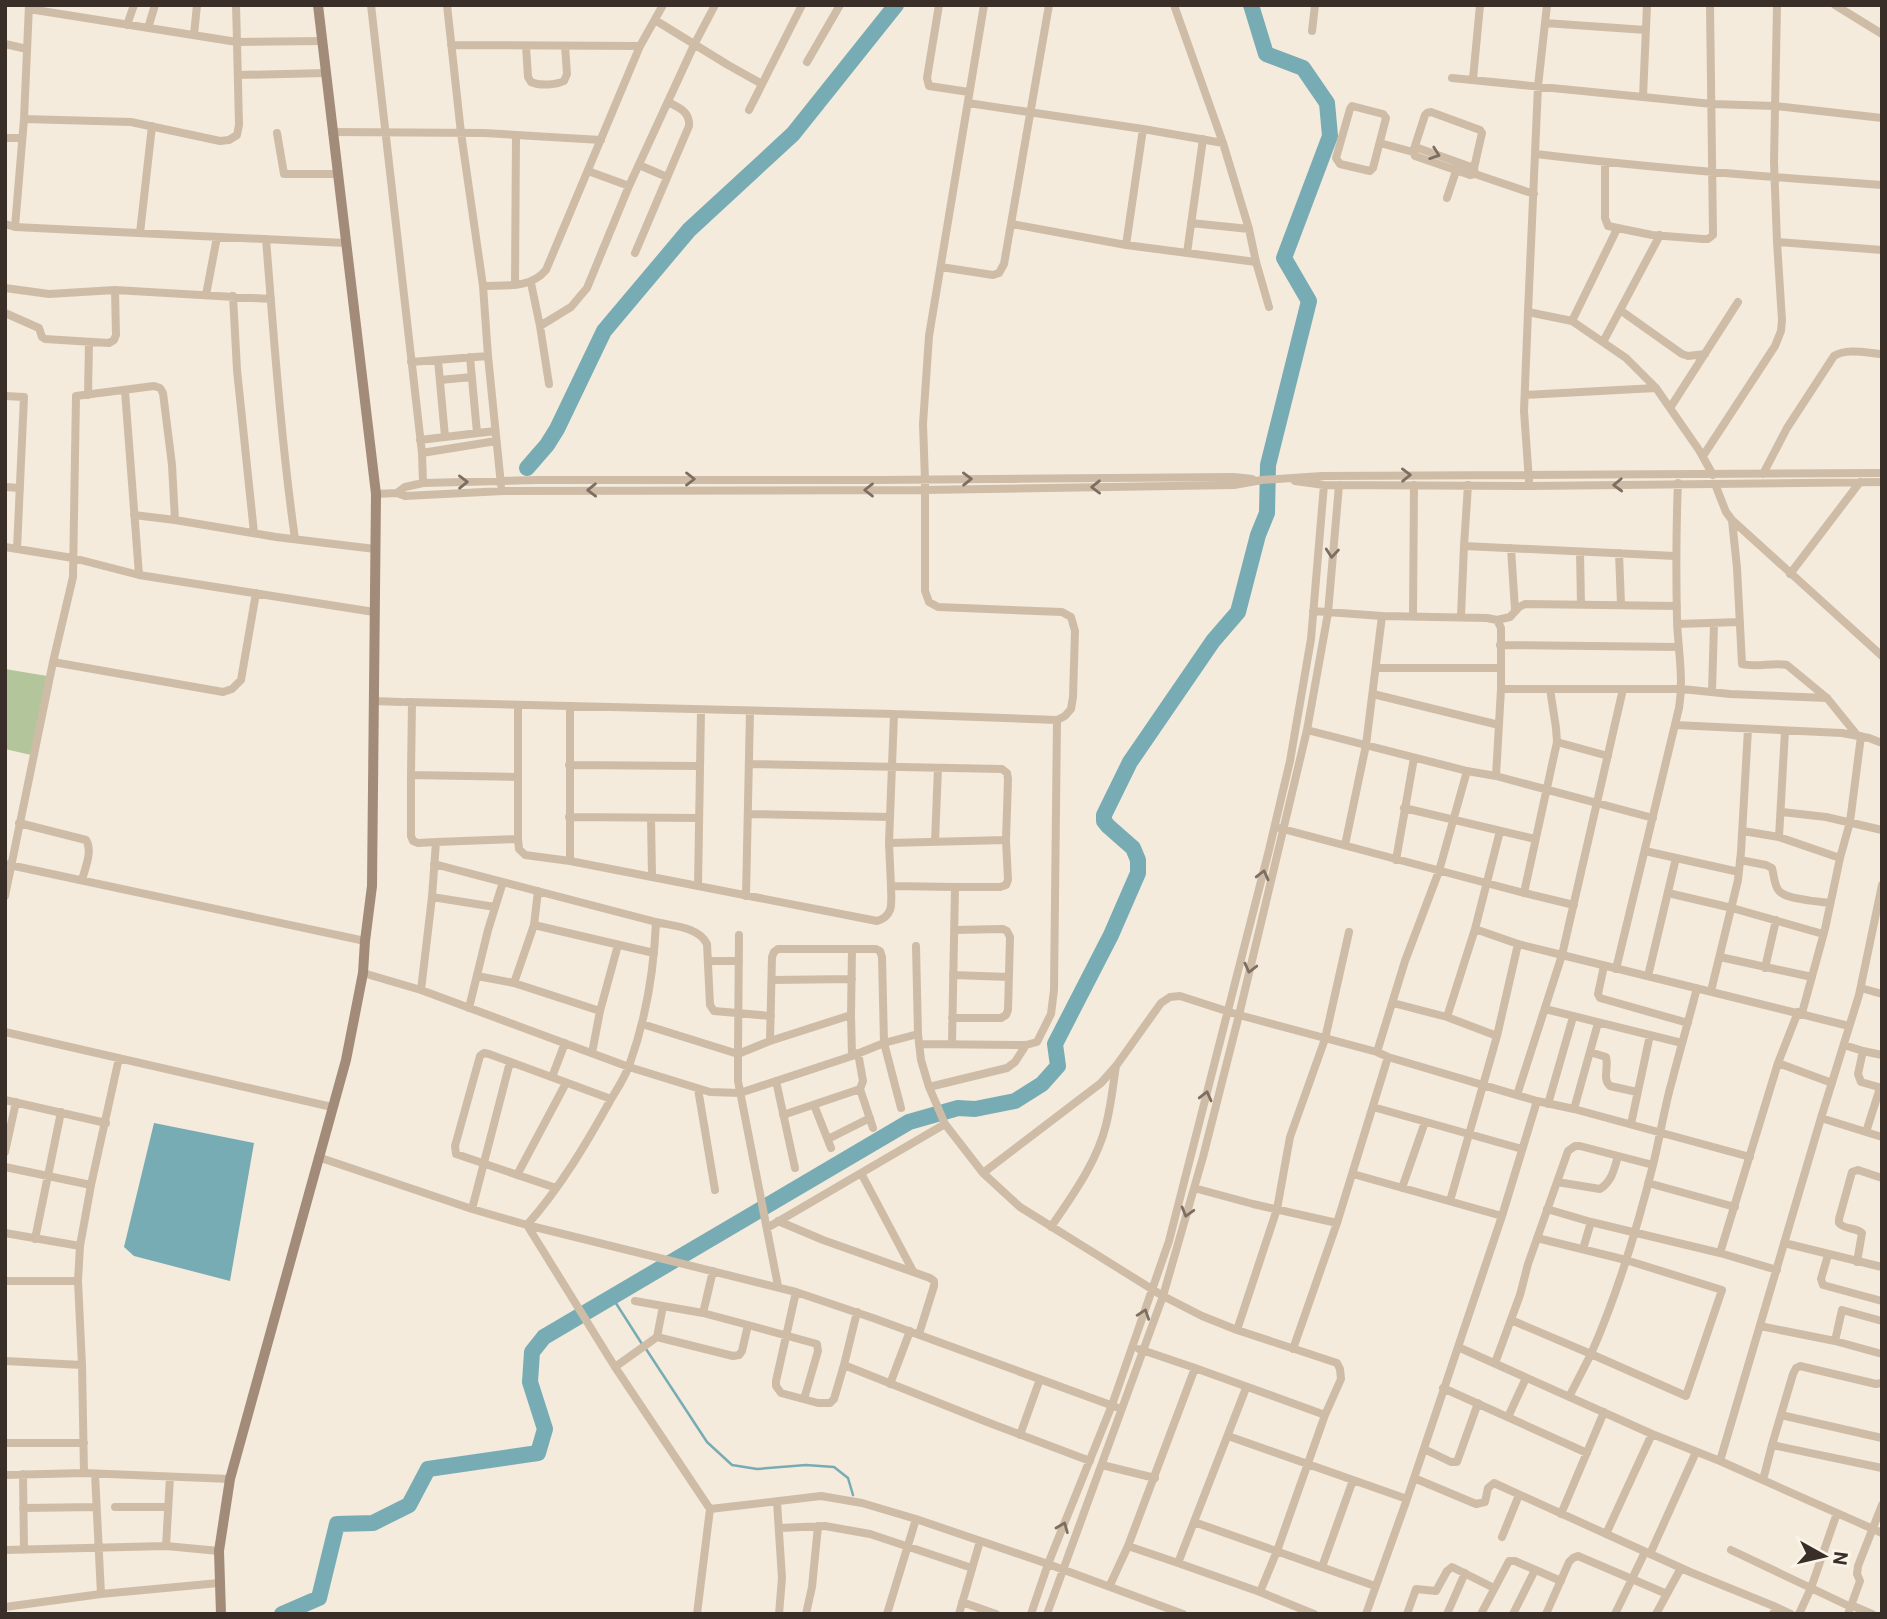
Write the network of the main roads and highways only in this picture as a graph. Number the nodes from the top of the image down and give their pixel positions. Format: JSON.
{"nodes":[{"id":1,"x":318,"y":5,"type":"edge"},
{"id":2,"x":220,"y":1609,"type":"edge"}],
"edges":[{"from":1,"to":2,"type":"main road"}]}
